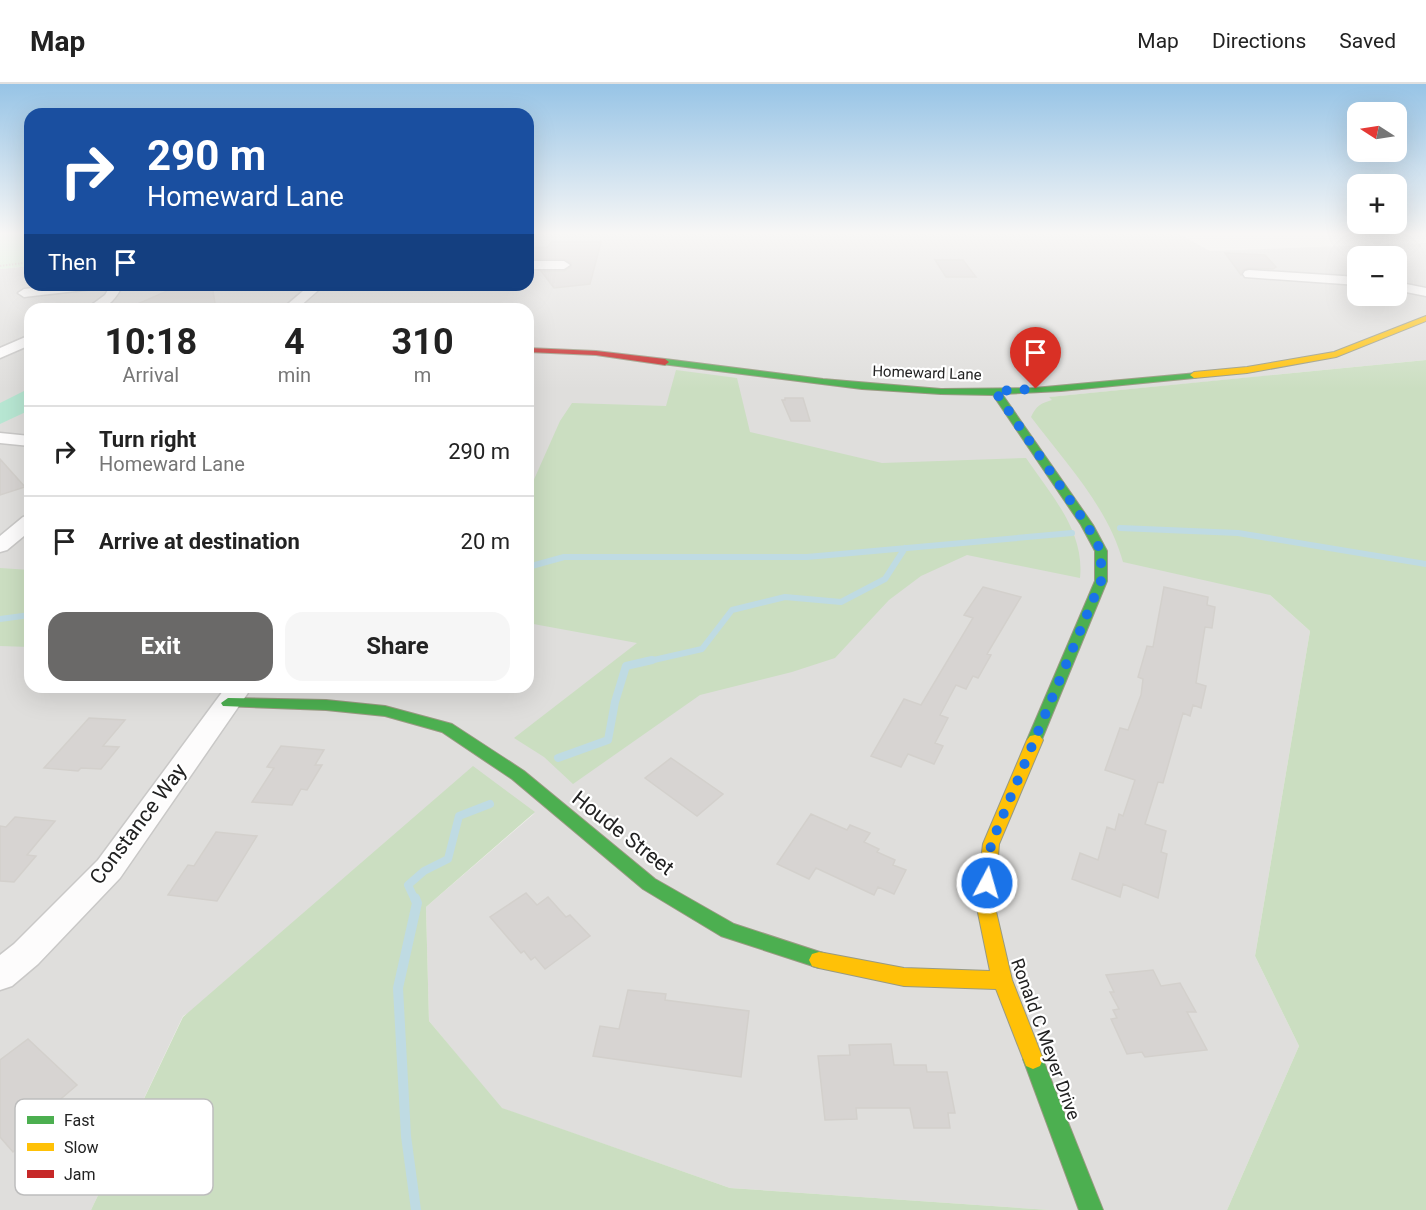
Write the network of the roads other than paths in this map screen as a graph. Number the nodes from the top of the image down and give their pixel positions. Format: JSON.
{"nodes":[{"id":1,"x":1407,"y":288,"type":"edge"},
{"id":2,"x":41,"y":291,"type":"edge"},
{"id":3,"x":114,"y":291,"type":"edge"},
{"id":4,"x":311,"y":291,"type":"edge"},
{"id":5,"x":1426,"y":291,"type":"edge"},
{"id":6,"x":24,"y":293,"type":"dead end"},
{"id":7,"x":102,"y":303,"type":"edge"},
{"id":8,"x":296,"y":303,"type":"edge"},
{"id":9,"x":1426,"y":318,"type":"edge"},
{"id":10,"x":24,"y":342,"type":"edge"},
{"id":11,"x":534,"y":350,"type":"edge"},
{"id":12,"x":0,"y":354,"type":"edge"},
{"id":13,"x":995,"y":391,"type":"junction"},
{"id":14,"x":0,"y":438,"type":"edge"},
{"id":15,"x":24,"y":440,"type":"edge"},
{"id":16,"x":24,"y":526,"type":"edge"},
{"id":17,"x":0,"y":546,"type":"edge"},
{"id":18,"x":233,"y":695,"type":"edge"},
{"id":19,"x":0,"y":975,"type":"edge"},
{"id":20,"x":1002,"y":980,"type":"junction"},
{"id":21,"x":1091,"y":1210,"type":"edge"}],
"edges":[{"from":1,"to":5,"type":"street"},
{"from":2,"to":6,"type":"street"},
{"from":3,"to":7,"type":"street"},
{"from":4,"to":8,"type":"street"},
{"from":9,"to":13,"type":"street","name":"Homeward Lane"},
{"from":10,"to":12,"type":"street"},
{"from":11,"to":13,"type":"street","name":"Homeward Lane"},
{"from":13,"to":20,"type":"street","name":"Ronald C Meyer Drive"},
{"from":14,"to":15,"type":"street"},
{"from":16,"to":17,"type":"street"},
{"from":18,"to":19,"type":"street","name":"Constance Way"},
{"from":18,"to":20,"type":"street","name":"Houde Street"},
{"from":20,"to":21,"type":"street","name":"Ronald C Meyer Drive"}]}
